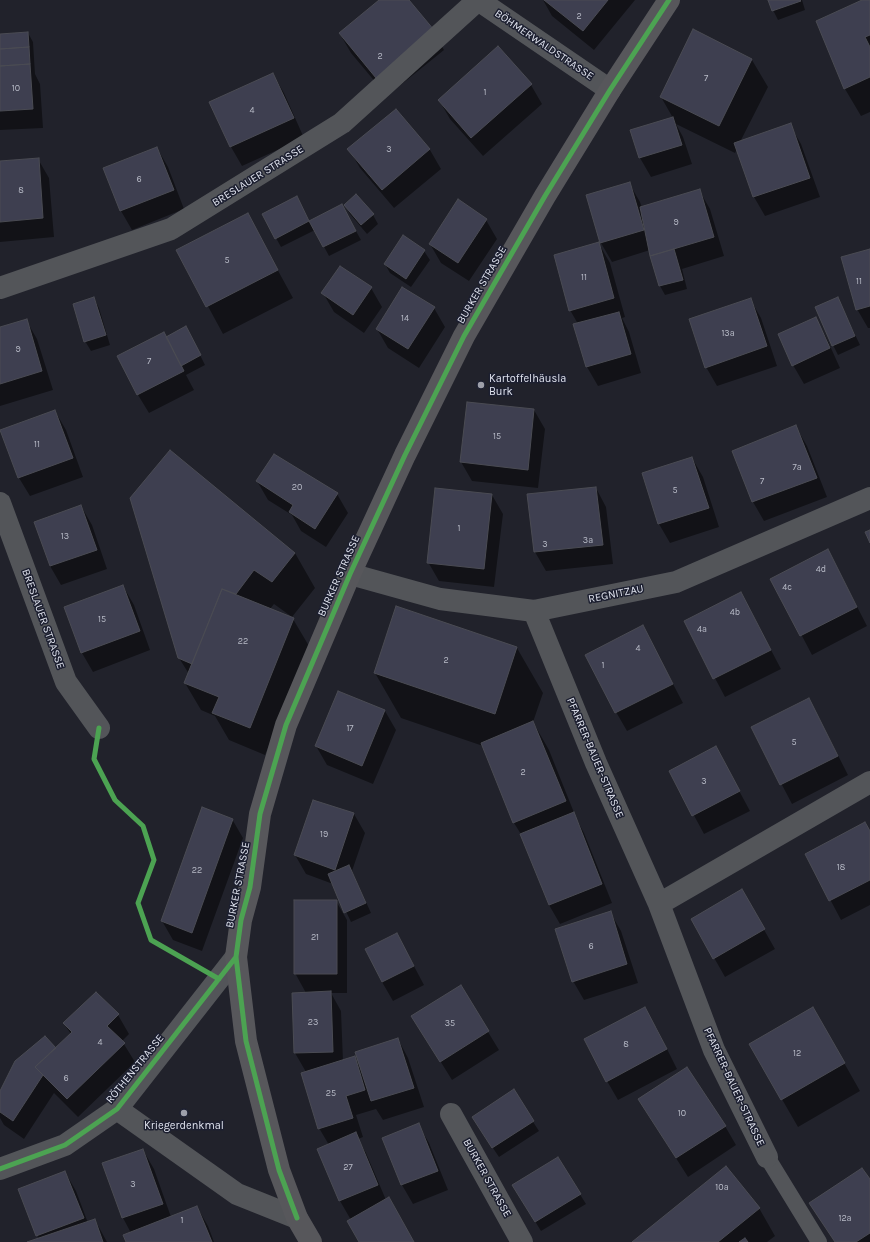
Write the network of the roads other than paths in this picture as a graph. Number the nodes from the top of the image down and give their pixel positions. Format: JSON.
{"nodes":[{"id":1,"x":478,"y":0,"type":"edge"},
{"id":2,"x":669,"y":0,"type":"edge"},
{"id":3,"x":610,"y":90,"type":"junction"},
{"id":4,"x":0,"y":288,"type":"edge"},
{"id":5,"x":870,"y":498,"type":"edge"},
{"id":6,"x":0,"y":503,"type":"edge"},
{"id":7,"x":350,"y":574,"type":"junction"},
{"id":8,"x":534,"y":611,"type":"junction"},
{"id":9,"x":99,"y":728,"type":"dead end"},
{"id":10,"x":870,"y":782,"type":"edge"},
{"id":11,"x":659,"y":904,"type":"junction"},
{"id":12,"x":236,"y":957,"type":"junction"},
{"id":13,"x":117,"y":1109,"type":"junction"},
{"id":14,"x":451,"y":1114,"type":"dead end"},
{"id":15,"x":768,"y":1157,"type":"joint"},
{"id":16,"x":0,"y":1169,"type":"edge"},
{"id":17,"x":298,"y":1218,"type":"junction"},
{"id":18,"x":311,"y":1242,"type":"edge"},
{"id":19,"x":522,"y":1242,"type":"edge"},
{"id":20,"x":819,"y":1242,"type":"edge"}],
"edges":[{"from":1,"to":3,"type":"street","name":"BÖHMERWALDSTRASSE"},
{"from":1,"to":4,"type":"street","name":"BRESLAUER STRASSE"},
{"from":2,"to":3,"type":"main road","name":"BURKER STRASSE"},
{"from":3,"to":7,"type":"main road","name":"BURKER STRASSE"},
{"from":5,"to":8,"type":"street","name":"REGNITZAU"},
{"from":6,"to":9,"type":"street","name":"BRESLAUER STRASSE"},
{"from":7,"to":8,"type":"street","name":"REGNITZAU"},
{"from":7,"to":12,"type":"main road","name":"BURKER STRASSE"},
{"from":8,"to":11,"type":"street","name":"PFARRER-BAUER-STRASSE"},
{"from":10,"to":11,"type":"street"},
{"from":11,"to":15,"type":"street","name":"PFARRER-BAUER-STRASSE"},
{"from":12,"to":13,"type":"street","name":"RÖTHENSTRASSE"},
{"from":12,"to":17,"type":"main road","name":"BURKER STRASSE"},
{"from":13,"to":16,"type":"street","name":"RÖTHENSTRASSE"},
{"from":13,"to":17,"type":"street","name":"RÖTHENSTRASSE"},
{"from":14,"to":19,"type":"street","name":"BURKER STRASSE"},
{"from":15,"to":20,"type":"lane"},
{"from":17,"to":18,"type":"main road","name":"BURKER STRASSE"}]}
